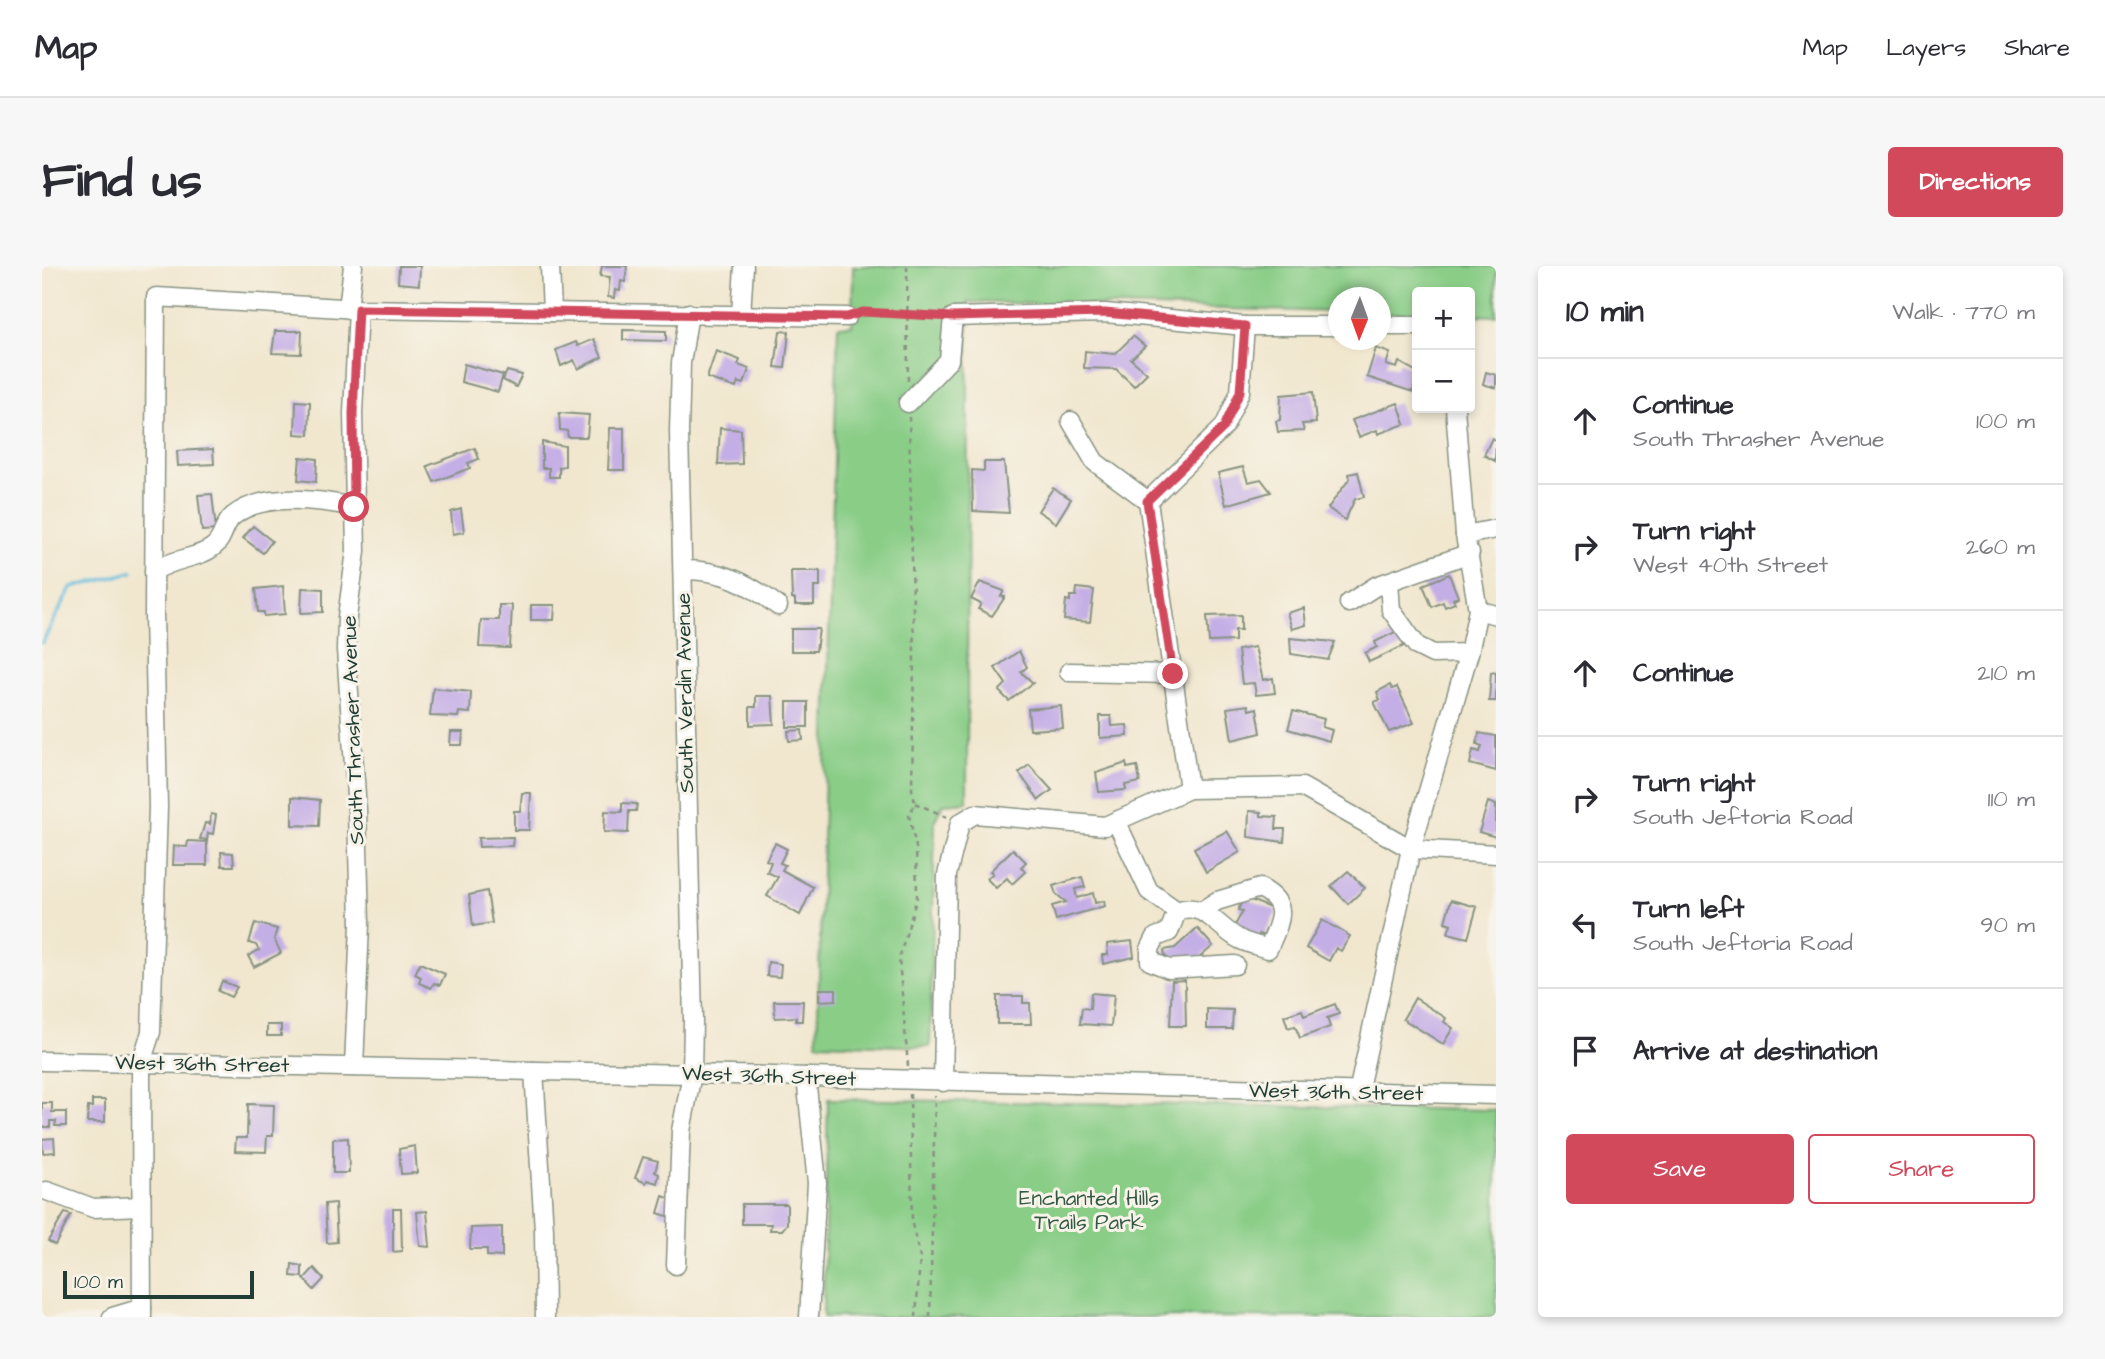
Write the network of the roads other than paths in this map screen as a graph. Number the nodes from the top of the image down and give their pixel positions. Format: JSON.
{"nodes":[{"id":1,"x":353,"y":266,"type":"edge"},
{"id":2,"x":550,"y":266,"type":"edge"},
{"id":3,"x":744,"y":266,"type":"edge"},
{"id":4,"x":353,"y":309,"type":"junction"},
{"id":5,"x":552,"y":312,"type":"junction"},
{"id":6,"x":689,"y":313,"type":"junction"},
{"id":7,"x":741,"y":315,"type":"junction"},
{"id":8,"x":847,"y":317,"type":"road end"},
{"id":9,"x":1245,"y":326,"type":"junction"},
{"id":10,"x":1328,"y":326,"type":"edge"},
{"id":11,"x":1391,"y":326,"type":"edge"},
{"id":12,"x":1412,"y":326,"type":"edge"},
{"id":13,"x":908,"y":403,"type":"road end"},
{"id":14,"x":1455,"y":413,"type":"edge"},
{"id":15,"x":1071,"y":421,"type":"dead end"},
{"id":16,"x":1147,"y":501,"type":"junction"},
{"id":17,"x":354,"y":507,"type":"junction"},
{"id":18,"x":1496,"y":529,"type":"edge"},
{"id":19,"x":1467,"y":544,"type":"junction"},
{"id":20,"x":682,"y":570,"type":"junction"},
{"id":21,"x":154,"y":571,"type":"junction"},
{"id":22,"x":1389,"y":582,"type":"junction"},
{"id":23,"x":1349,"y":603,"type":"dead end"},
{"id":24,"x":778,"y":606,"type":"dead end"},
{"id":25,"x":1478,"y":610,"type":"junction"},
{"id":26,"x":1496,"y":615,"type":"edge"},
{"id":27,"x":1469,"y":653,"type":"junction"},
{"id":28,"x":1069,"y":672,"type":"dead end"},
{"id":29,"x":1173,"y":674,"type":"junction"},
{"id":30,"x":1189,"y":789,"type":"junction"},
{"id":31,"x":1116,"y":821,"type":"junction"},
{"id":32,"x":1411,"y":849,"type":"junction"},
{"id":33,"x":1496,"y":854,"type":"edge"},
{"id":34,"x":1203,"y":910,"type":"dead end"},
{"id":35,"x":1177,"y":911,"type":"junction"},
{"id":36,"x":1235,"y":965,"type":"dead end"},
{"id":37,"x":42,"y":1061,"type":"edge"},
{"id":38,"x":141,"y":1063,"type":"junction"},
{"id":39,"x":354,"y":1068,"type":"junction"},
{"id":40,"x":534,"y":1071,"type":"junction"},
{"id":41,"x":692,"y":1074,"type":"junction"},
{"id":42,"x":806,"y":1077,"type":"junction"},
{"id":43,"x":939,"y":1082,"type":"junction"},
{"id":44,"x":1358,"y":1093,"type":"junction"},
{"id":45,"x":1496,"y":1096,"type":"edge"},
{"id":46,"x":47,"y":1191,"type":"dead end"},
{"id":47,"x":141,"y":1206,"type":"junction"},
{"id":48,"x":676,"y":1265,"type":"dead end"},
{"id":49,"x":142,"y":1313,"type":"edge"},
{"id":50,"x":112,"y":1317,"type":"edge"},
{"id":51,"x":545,"y":1317,"type":"edge"},
{"id":52,"x":808,"y":1317,"type":"edge"}],
"edges":[{"from":1,"to":4,"type":"street","name":"South Thrasher Avenue"},
{"from":2,"to":5,"type":"street"},
{"from":3,"to":7,"type":"street"},
{"from":4,"to":5,"type":"street"},
{"from":4,"to":17,"type":"street","name":"South Thrasher Avenue"},
{"from":4,"to":21,"type":"street"},
{"from":5,"to":6,"type":"street"},
{"from":6,"to":7,"type":"street"},
{"from":6,"to":20,"type":"street","name":"South Verdin Avenue"},
{"from":7,"to":8,"type":"street"},
{"from":9,"to":10,"type":"street"},
{"from":9,"to":13,"type":"street"},
{"from":9,"to":16,"type":"street"},
{"from":11,"to":12,"type":"street"},
{"from":14,"to":19,"type":"street"},
{"from":15,"to":16,"type":"street"},
{"from":16,"to":29,"type":"street"},
{"from":17,"to":21,"type":"street"},
{"from":17,"to":39,"type":"street","name":"South Thrasher Avenue"},
{"from":18,"to":19,"type":"street"},
{"from":19,"to":22,"type":"street"},
{"from":19,"to":25,"type":"street"},
{"from":20,"to":24,"type":"street"},
{"from":20,"to":41,"type":"street","name":"South Verdin Avenue"},
{"from":21,"to":38,"type":"street"},
{"from":22,"to":23,"type":"street"},
{"from":22,"to":27,"type":"street"},
{"from":25,"to":26,"type":"street"},
{"from":25,"to":27,"type":"street"},
{"from":27,"to":32,"type":"street"},
{"from":28,"to":29,"type":"street"},
{"from":29,"to":30,"type":"street"},
{"from":30,"to":31,"type":"street"},
{"from":30,"to":32,"type":"street"},
{"from":31,"to":35,"type":"street"},
{"from":31,"to":43,"type":"street"},
{"from":32,"to":33,"type":"street"},
{"from":32,"to":44,"type":"street"},
{"from":34,"to":35,"type":"street"},
{"from":35,"to":36,"type":"street"},
{"from":37,"to":38,"type":"street","name":"West 36th Street"},
{"from":38,"to":39,"type":"street","name":"West 36th Street"},
{"from":38,"to":47,"type":"street"},
{"from":39,"to":40,"type":"street","name":"West 36th Street"},
{"from":40,"to":41,"type":"street","name":"West 36th Street"},
{"from":40,"to":51,"type":"street"},
{"from":41,"to":42,"type":"street","name":"West 36th Street"},
{"from":41,"to":48,"type":"street","name":"South Verdin Avenue"},
{"from":42,"to":43,"type":"street","name":"West 36th Street"},
{"from":42,"to":52,"type":"street"},
{"from":43,"to":44,"type":"street","name":"West 36th Street"},
{"from":44,"to":45,"type":"street","name":"West 36th Street"},
{"from":46,"to":47,"type":"street"},
{"from":47,"to":49,"type":"street"},
{"from":49,"to":50,"type":"street"}]}
